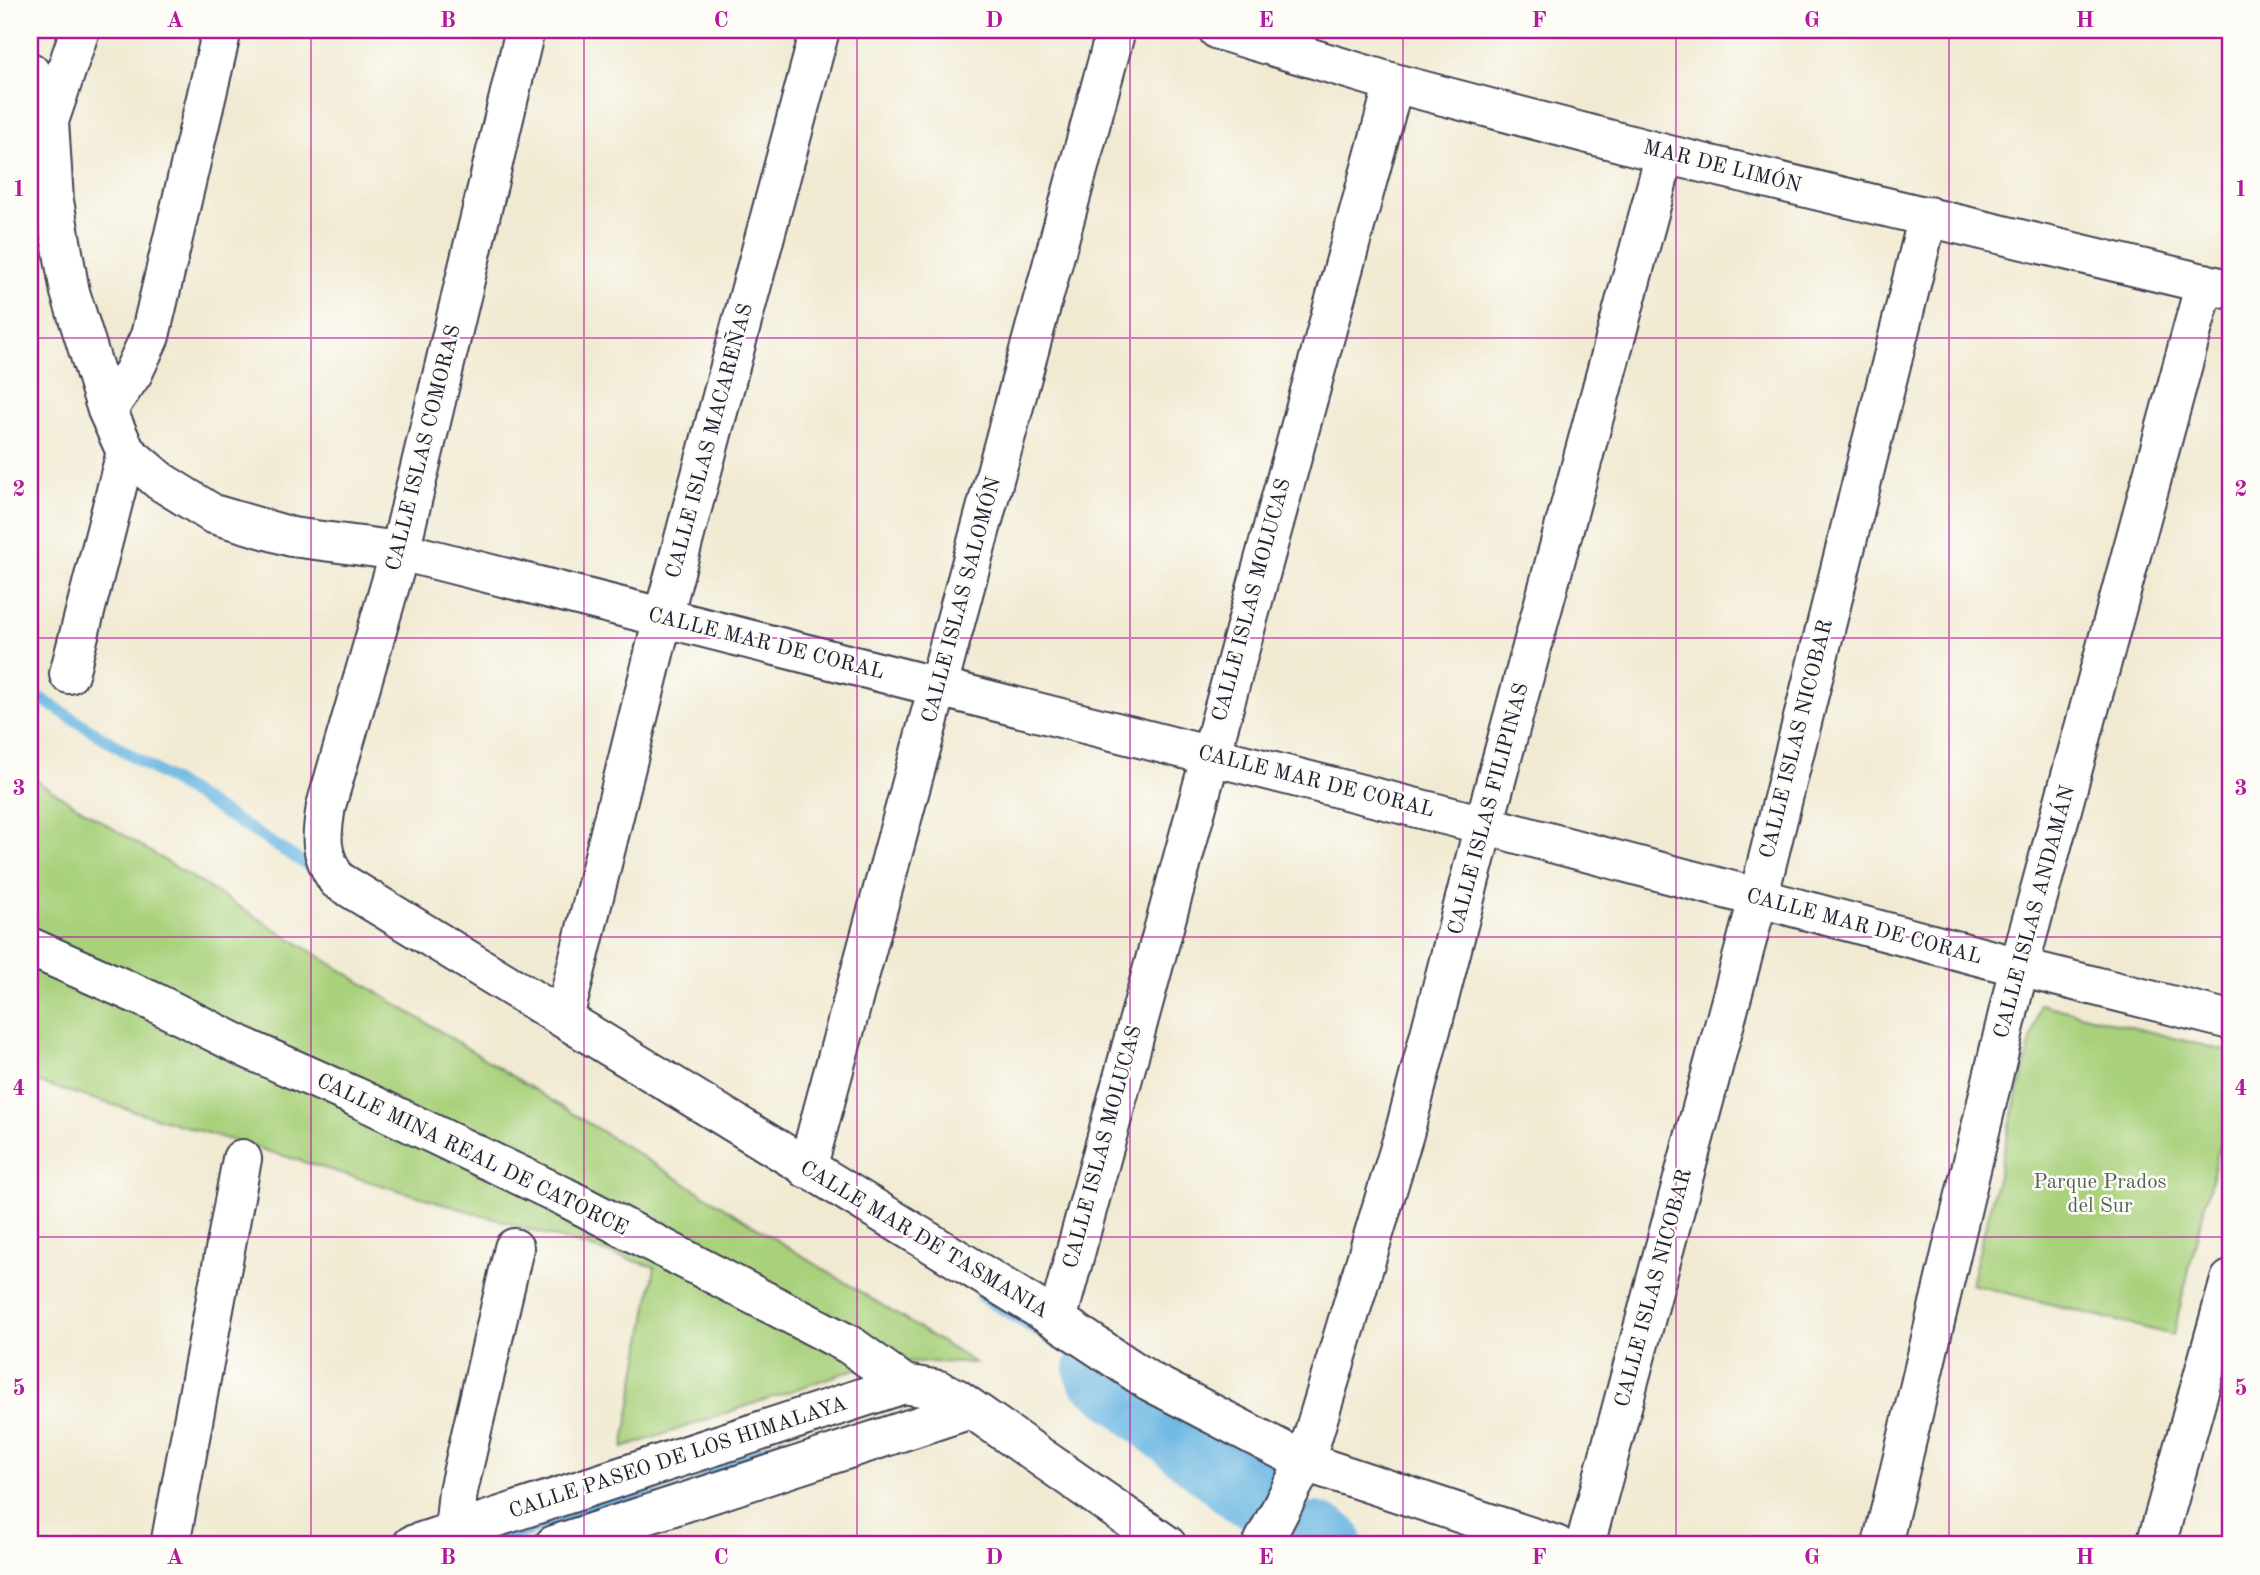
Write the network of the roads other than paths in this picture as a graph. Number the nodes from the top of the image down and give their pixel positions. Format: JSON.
{"nodes":[{"id":1,"x":79,"y":30,"type":"edge"},
{"id":2,"x":222,"y":30,"type":"edge"},
{"id":3,"x":525,"y":30,"type":"edge"},
{"id":4,"x":820,"y":30,"type":"edge"},
{"id":5,"x":1116,"y":30,"type":"edge"},
{"id":6,"x":1218,"y":30,"type":"edge"},
{"id":7,"x":30,"y":72,"type":"edge"},
{"id":8,"x":1394,"y":83,"type":"junction"},
{"id":9,"x":49,"y":121,"type":"junction"},
{"id":10,"x":1665,"y":154,"type":"junction"},
{"id":11,"x":1928,"y":216,"type":"junction"},
{"id":12,"x":2218,"y":286,"type":"edge"},
{"id":13,"x":107,"y":410,"type":"junction"},
{"id":14,"x":126,"y":452,"type":"junction"},
{"id":15,"x":400,"y":551,"type":"junction"},
{"id":16,"x":663,"y":617,"type":"junction"},
{"id":17,"x":69,"y":674,"type":"dead end"},
{"id":18,"x":939,"y":687,"type":"junction"},
{"id":19,"x":1210,"y":756,"type":"junction"},
{"id":20,"x":1484,"y":825,"type":"junction"},
{"id":21,"x":327,"y":865,"type":"joint"},
{"id":22,"x":1758,"y":899,"type":"junction"},
{"id":23,"x":30,"y":947,"type":"edge"},
{"id":24,"x":2019,"y":967,"type":"junction"},
{"id":25,"x":564,"y":1018,"type":"junction"},
{"id":26,"x":2230,"y":1020,"type":"edge"},
{"id":27,"x":242,"y":1159,"type":"dead end"},
{"id":28,"x":807,"y":1170,"type":"junction"},
{"id":29,"x":514,"y":1248,"type":"dead end"},
{"id":30,"x":2230,"y":1280,"type":"edge"},
{"id":31,"x":1056,"y":1321,"type":"junction"},
{"id":32,"x":904,"y":1384,"type":"junction"},
{"id":33,"x":971,"y":1409,"type":"junction"},
{"id":34,"x":1306,"y":1462,"type":"junction"},
{"id":35,"x":456,"y":1538,"type":"edge"},
{"id":36,"x":170,"y":1545,"type":"edge"},
{"id":37,"x":412,"y":1545,"type":"edge"},
{"id":38,"x":554,"y":1545,"type":"edge"},
{"id":39,"x":1167,"y":1545,"type":"edge"},
{"id":40,"x":1262,"y":1545,"type":"edge"},
{"id":41,"x":1556,"y":1545,"type":"edge"},
{"id":42,"x":1585,"y":1545,"type":"edge"},
{"id":43,"x":1882,"y":1545,"type":"edge"},
{"id":44,"x":2156,"y":1545,"type":"edge"}],
"edges":[{"from":1,"to":9,"type":"street"},
{"from":2,"to":13,"type":"street"},
{"from":3,"to":15,"type":"street","name":"CALLE ISLAS COMORAS"},
{"from":4,"to":16,"type":"street","name":"CALLE ISLAS MACAREÑAS"},
{"from":5,"to":18,"type":"street","name":"CALLE ISLAS SALOMÓN"},
{"from":6,"to":8,"type":"street","name":"MAR DE LIMÓN"},
{"from":7,"to":9,"type":"street"},
{"from":8,"to":10,"type":"street","name":"MAR DE LIMÓN"},
{"from":8,"to":19,"type":"street","name":"CALLE ISLAS MOLUCAS"},
{"from":9,"to":13,"type":"street"},
{"from":10,"to":11,"type":"street","name":"MAR DE LIMÓN"},
{"from":10,"to":20,"type":"street","name":"CALLE ISLAS FILIPINAS"},
{"from":11,"to":12,"type":"street","name":"MAR DE LIMÓN"},
{"from":11,"to":22,"type":"street","name":"CALLE ISLAS NICOBAR"},
{"from":12,"to":24,"type":"street","name":"CALLE ISLAS ANDAMÁN"},
{"from":13,"to":14,"type":"street"},
{"from":14,"to":15,"type":"street","name":"CALLE MAR DE CORAL"},
{"from":14,"to":17,"type":"street"},
{"from":15,"to":16,"type":"street","name":"CALLE MAR DE CORAL"},
{"from":15,"to":21,"type":"street","name":"CALLE ISLAS COMORAS"},
{"from":16,"to":18,"type":"street","name":"CALLE MAR DE CORAL"},
{"from":16,"to":25,"type":"street","name":"CALLE ISLAS MACAREÑAS"},
{"from":18,"to":19,"type":"street","name":"CALLE MAR DE CORAL"},
{"from":18,"to":28,"type":"street","name":"CALLE ISLAS SALOMÓN"},
{"from":19,"to":20,"type":"street","name":"CALLE MAR DE CORAL"},
{"from":19,"to":31,"type":"street","name":"CALLE ISLAS MOLUCAS"},
{"from":20,"to":22,"type":"street","name":"CALLE MAR DE CORAL"},
{"from":20,"to":34,"type":"street","name":"CALLE ISLAS FILIPINAS"},
{"from":21,"to":25,"type":"street","name":"CALLE MAR DE TASMANIA"},
{"from":22,"to":24,"type":"street","name":"CALLE MAR DE CORAL"},
{"from":22,"to":42,"type":"street","name":"CALLE ISLAS NICOBAR"},
{"from":23,"to":32,"type":"street","name":"CALLE MINA REAL DE CATORCE"},
{"from":24,"to":26,"type":"street","name":"CALLE MAR DE CORAL"},
{"from":24,"to":43,"type":"street","name":"CALLE ISLAS ANDAMÁN"},
{"from":25,"to":28,"type":"street","name":"CALLE MAR DE TASMANIA"},
{"from":27,"to":36,"type":"street"},
{"from":28,"to":31,"type":"street","name":"CALLE MAR DE TASMANIA"},
{"from":29,"to":35,"type":"street"},
{"from":30,"to":44,"type":"street"},
{"from":31,"to":34,"type":"street","name":"CALLE MAR DE TASMANIA"},
{"from":32,"to":33,"type":"street"},
{"from":32,"to":35,"type":"street","name":"CALLE PASEO DE LOS HIMALAYA"},
{"from":33,"to":38,"type":"street"},
{"from":33,"to":39,"type":"street"},
{"from":34,"to":40,"type":"street","name":"CALLE ISLAS FILIPINAS"},
{"from":34,"to":41,"type":"street","name":"CALLE MAR DE TASMANIA"},
{"from":35,"to":37,"type":"street","name":"CALLE PASEO DE LOS HIMALAYA"}]}
